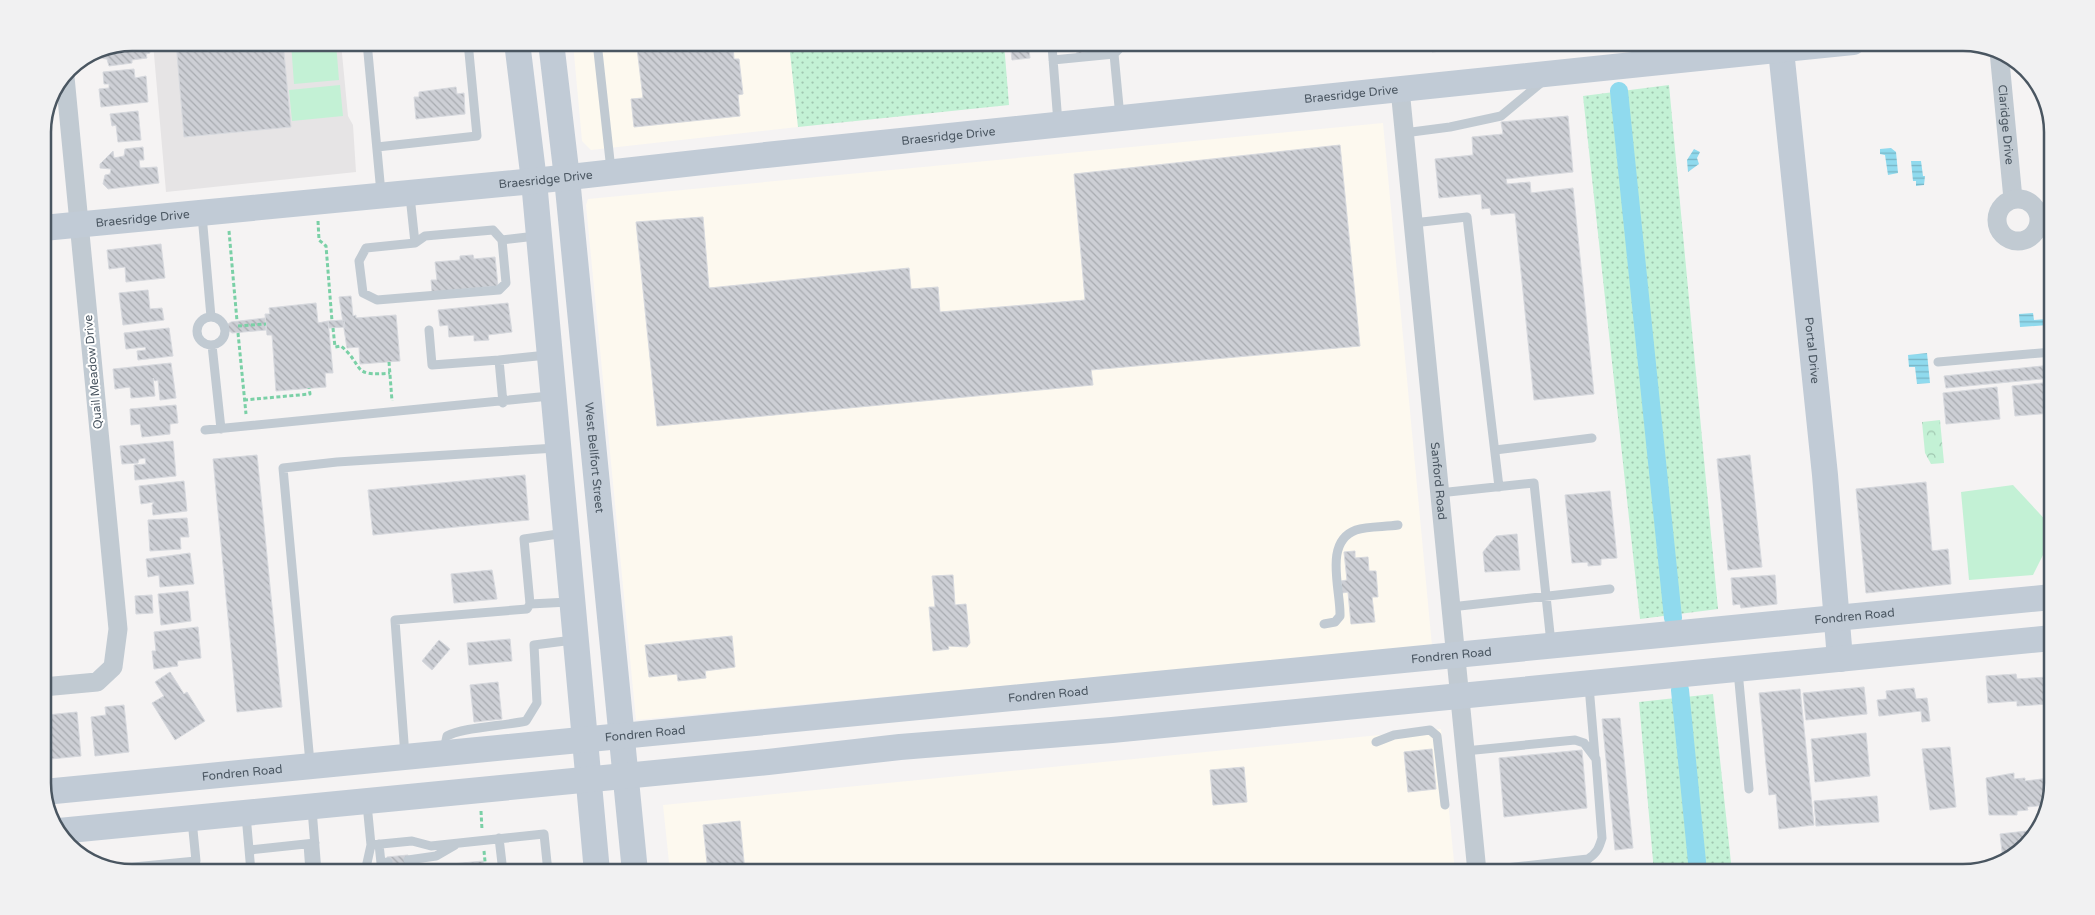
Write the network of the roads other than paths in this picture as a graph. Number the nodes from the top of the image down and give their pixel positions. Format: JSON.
{"nodes":[{"id":1,"x":368,"y":51,"type":"edge"},
{"id":2,"x":469,"y":51,"type":"edge"},
{"id":3,"x":518,"y":51,"type":"edge"},
{"id":4,"x":552,"y":51,"type":"edge"},
{"id":5,"x":598,"y":51,"type":"edge"},
{"id":6,"x":1052,"y":51,"type":"edge"},
{"id":7,"x":1117,"y":51,"type":"edge"},
{"id":8,"x":1739,"y":51,"type":"edge"},
{"id":9,"x":1781,"y":51,"type":"edge"},
{"id":10,"x":1114,"y":54,"type":"junction"},
{"id":11,"x":1053,"y":60,"type":"junction"},
{"id":12,"x":2000,"y":60,"type":"edge"},
{"id":13,"x":1555,"y":73,"type":"junction"},
{"id":14,"x":66,"y":87,"type":"edge"},
{"id":15,"x":1400,"y":89,"type":"junction"},
{"id":16,"x":1120,"y":120,"type":"junction"},
{"id":17,"x":1059,"y":126,"type":"junction"},
{"id":18,"x":1404,"y":133,"type":"junction"},
{"id":19,"x":377,"y":147,"type":"junction"},
{"id":20,"x":611,"y":173,"type":"junction"},
{"id":21,"x":567,"y":178,"type":"junction"},
{"id":22,"x":534,"y":181,"type":"junction"},
{"id":23,"x":410,"y":193,"type":"junction"},
{"id":24,"x":381,"y":196,"type":"junction"},
{"id":25,"x":2013,"y":199,"type":"dead end"},
{"id":26,"x":201,"y":212,"type":"junction"},
{"id":27,"x":1413,"y":223,"type":"junction"},
{"id":28,"x":79,"y":224,"type":"junction"},
{"id":29,"x":51,"y":227,"type":"edge"},
{"id":30,"x":539,"y":236,"type":"junction"},
{"id":31,"x":502,"y":240,"type":"junction"},
{"id":32,"x":415,"y":243,"type":"junction"},
{"id":33,"x":211,"y":317,"type":"junction"},
{"id":34,"x":429,"y":330,"type":"dead end"},
{"id":35,"x":212,"y":345,"type":"junction"},
{"id":36,"x":2044,"y":353,"type":"edge"},
{"id":37,"x":550,"y":355,"type":"junction"},
{"id":38,"x":498,"y":360,"type":"junction"},
{"id":39,"x":1938,"y":362,"type":"dead end"},
{"id":40,"x":553,"y":396,"type":"junction"},
{"id":41,"x":503,"y":402,"type":"junction"},
{"id":42,"x":221,"y":429,"type":"junction"},
{"id":43,"x":205,"y":430,"type":"dead end"},
{"id":44,"x":1592,"y":438,"type":"dead end"},
{"id":45,"x":593,"y":446,"type":"junction"},
{"id":46,"x":557,"y":448,"type":"junction"},
{"id":47,"x":1495,"y":450,"type":"junction"},
{"id":48,"x":1499,"y":487,"type":"junction"},
{"id":49,"x":1440,"y":493,"type":"junction"},
{"id":50,"x":1398,"y":525,"type":"dead end"},
{"id":51,"x":566,"y":533,"type":"junction"},
{"id":52,"x":1610,"y":589,"type":"dead end"},
{"id":53,"x":1547,"y":597,"type":"junction"},
{"id":54,"x":2044,"y":597,"type":"edge"},
{"id":55,"x":572,"y":602,"type":"junction"},
{"id":56,"x":530,"y":604,"type":"junction"},
{"id":57,"x":1451,"y":607,"type":"junction"},
{"id":58,"x":1837,"y":618,"type":"junction"},
{"id":59,"x":1324,"y":624,"type":"dead end"},
{"id":60,"x":2044,"y":639,"type":"edge"},
{"id":61,"x":575,"y":640,"type":"junction"},
{"id":62,"x":1551,"y":646,"type":"junction"},
{"id":63,"x":1456,"y":655,"type":"junction"},
{"id":64,"x":1840,"y":659,"type":"junction"},
{"id":65,"x":1737,"y":668,"type":"junction"},
{"id":66,"x":1179,"y":682,"type":"junction"},
{"id":67,"x":1588,"y":683,"type":"junction"},
{"id":68,"x":51,"y":686,"type":"edge"},
{"id":69,"x":1460,"y":695,"type":"junction"},
{"id":70,"x":896,"y":709,"type":"junction"},
{"id":71,"x":526,"y":720,"type":"junction"},
{"id":72,"x":1182,"y":722,"type":"junction"},
{"id":73,"x":620,"y":737,"type":"junction"},
{"id":74,"x":529,"y":738,"type":"junction"},
{"id":75,"x":585,"y":741,"type":"junction"},
{"id":76,"x":1376,"y":742,"type":"dead end"},
{"id":77,"x":900,"y":747,"type":"junction"},
{"id":78,"x":1465,"y":751,"type":"junction"},
{"id":79,"x":444,"y":754,"type":"junction"},
{"id":80,"x":405,"y":757,"type":"junction"},
{"id":81,"x":1596,"y":759,"type":"junction"},
{"id":82,"x":310,"y":766,"type":"junction"},
{"id":83,"x":624,"y":776,"type":"junction"},
{"id":84,"x":589,"y":780,"type":"junction"},
{"id":85,"x":1749,"y":790,"type":"dead end"},
{"id":86,"x":55,"y":791,"type":"edge"},
{"id":87,"x":367,"y":801,"type":"junction"},
{"id":88,"x":1445,"y":805,"type":"dead end"},
{"id":89,"x":312,"y":806,"type":"junction"},
{"id":90,"x":246,"y":813,"type":"junction"},
{"id":91,"x":192,"y":819,"type":"junction"},
{"id":92,"x":64,"y":827,"type":"edge"},
{"id":93,"x":69,"y":833,"type":"edge"},
{"id":94,"x":499,"y":838,"type":"junction"},
{"id":95,"x":457,"y":843,"type":"junction"},
{"id":96,"x":311,"y":844,"type":"junction"},
{"id":97,"x":375,"y":844,"type":"junction"},
{"id":98,"x":250,"y":850,"type":"junction"},
{"id":99,"x":408,"y":860,"type":"dead end"},
{"id":100,"x":388,"y":862,"type":"dead end"},
{"id":101,"x":165,"y":864,"type":"edge"},
{"id":102,"x":251,"y":864,"type":"edge"},
{"id":103,"x":310,"y":864,"type":"edge"},
{"id":104,"x":315,"y":864,"type":"edge"},
{"id":105,"x":368,"y":864,"type":"edge"},
{"id":106,"x":501,"y":864,"type":"edge"},
{"id":107,"x":547,"y":864,"type":"edge"},
{"id":108,"x":596,"y":864,"type":"edge"},
{"id":109,"x":634,"y":864,"type":"edge"},
{"id":110,"x":1476,"y":864,"type":"edge"},
{"id":111,"x":1545,"y":864,"type":"edge"}],
"edges":[{"from":1,"to":19,"type":"lane"},
{"from":2,"to":19,"type":"lane"},
{"from":3,"to":22,"type":"main road"},
{"from":4,"to":21,"type":"main road","name":"West Bellfort Street"},
{"from":5,"to":20,"type":"lane"},
{"from":6,"to":11,"type":"lane"},
{"from":7,"to":10,"type":"lane"},
{"from":8,"to":13,"type":"main road","name":"Braesridge Drive"},
{"from":9,"to":58,"type":"main road","name":"Portal Drive"},
{"from":10,"to":11,"type":"lane"},
{"from":10,"to":16,"type":"lane"},
{"from":11,"to":17,"type":"lane"},
{"from":12,"to":25,"type":"street","name":"Claridge Drive"},
{"from":13,"to":15,"type":"main road","name":"Braesridge Drive"},
{"from":13,"to":18,"type":"lane"},
{"from":14,"to":28,"type":"street","name":"Quail Meadow Drive"},
{"from":15,"to":16,"type":"main road","name":"Braesridge Drive"},
{"from":15,"to":18,"type":"street","name":"Sanford Road"},
{"from":16,"to":17,"type":"main road","name":"Braesridge Drive"},
{"from":17,"to":20,"type":"main road","name":"Braesridge Drive"},
{"from":18,"to":27,"type":"street","name":"Sanford Road"},
{"from":19,"to":24,"type":"lane"},
{"from":20,"to":21,"type":"main road","name":"Braesridge Drive"},
{"from":21,"to":22,"type":"main road","name":"Braesridge Drive"},
{"from":21,"to":45,"type":"main road","name":"West Bellfort Street"},
{"from":22,"to":23,"type":"main road","name":"Braesridge Drive"},
{"from":22,"to":30,"type":"main road"},
{"from":23,"to":24,"type":"main road","name":"Braesridge Drive"},
{"from":23,"to":32,"type":"lane"},
{"from":24,"to":26,"type":"main road","name":"Braesridge Drive"},
{"from":26,"to":28,"type":"main road","name":"Braesridge Drive"},
{"from":26,"to":33,"type":"lane"},
{"from":27,"to":47,"type":"lane"},
{"from":27,"to":49,"type":"street","name":"Sanford Road"},
{"from":28,"to":29,"type":"main road","name":"Braesridge Drive"},
{"from":28,"to":68,"type":"street","name":"Quail Meadow Drive"},
{"from":30,"to":31,"type":"lane"},
{"from":30,"to":37,"type":"main road"},
{"from":31,"to":32,"type":"lane"},
{"from":31,"to":32,"type":"lane"},
{"from":33,"to":35,"type":"lane"},
{"from":33,"to":35,"type":"lane"},
{"from":34,"to":38,"type":"lane"},
{"from":35,"to":42,"type":"lane"},
{"from":36,"to":39,"type":"lane"},
{"from":37,"to":38,"type":"lane"},
{"from":37,"to":40,"type":"main road"},
{"from":38,"to":41,"type":"lane"},
{"from":40,"to":41,"type":"lane"},
{"from":40,"to":46,"type":"main road"},
{"from":41,"to":42,"type":"lane"},
{"from":42,"to":43,"type":"lane"},
{"from":44,"to":47,"type":"lane"},
{"from":45,"to":46,"type":"main road"},
{"from":45,"to":73,"type":"main road","name":"West Bellfort Street"},
{"from":46,"to":51,"type":"main road"},
{"from":46,"to":82,"type":"lane"},
{"from":47,"to":48,"type":"lane"},
{"from":48,"to":49,"type":"lane"},
{"from":48,"to":53,"type":"lane"},
{"from":49,"to":57,"type":"street","name":"Sanford Road"},
{"from":50,"to":59,"type":"lane"},
{"from":51,"to":55,"type":"main road"},
{"from":51,"to":56,"type":"lane"},
{"from":52,"to":53,"type":"lane"},
{"from":53,"to":57,"type":"lane"},
{"from":53,"to":62,"type":"lane"},
{"from":54,"to":58,"type":"main road","name":"Fondren Road"},
{"from":55,"to":56,"type":"lane"},
{"from":55,"to":61,"type":"main road"},
{"from":56,"to":80,"type":"lane"},
{"from":57,"to":63,"type":"street","name":"Sanford Road"},
{"from":58,"to":62,"type":"main road","name":"Fondren Road"},
{"from":58,"to":64,"type":"main road","name":"Portal Drive"},
{"from":60,"to":64,"type":"main road"},
{"from":61,"to":71,"type":"lane"},
{"from":61,"to":75,"type":"main road"},
{"from":62,"to":63,"type":"main road","name":"Fondren Road"},
{"from":63,"to":66,"type":"main road","name":"Fondren Road"},
{"from":63,"to":69,"type":"street","name":"Sanford Road"},
{"from":64,"to":65,"type":"main road"},
{"from":65,"to":67,"type":"main road"},
{"from":65,"to":85,"type":"lane"},
{"from":66,"to":70,"type":"main road","name":"Fondren Road"},
{"from":66,"to":72,"type":"main road"},
{"from":67,"to":69,"type":"main road"},
{"from":67,"to":81,"type":"lane"},
{"from":69,"to":72,"type":"main road"},
{"from":69,"to":78,"type":"street","name":"Sanford Road"},
{"from":70,"to":73,"type":"main road","name":"Fondren Road"},
{"from":70,"to":77,"type":"main road"},
{"from":71,"to":74,"type":"lane"},
{"from":71,"to":79,"type":"lane"},
{"from":72,"to":77,"type":"main road"},
{"from":73,"to":75,"type":"main road","name":"Fondren Road"},
{"from":73,"to":83,"type":"main road","name":"West Bellfort Street"},
{"from":74,"to":75,"type":"main road","name":"Fondren Road"},
{"from":74,"to":79,"type":"main road","name":"Fondren Road"},
{"from":75,"to":84,"type":"main road"},
{"from":76,"to":88,"type":"lane"},
{"from":77,"to":83,"type":"main road"},
{"from":78,"to":81,"type":"lane"},
{"from":78,"to":110,"type":"street","name":"Sanford Road"},
{"from":79,"to":80,"type":"main road","name":"Fondren Road"},
{"from":80,"to":82,"type":"main road","name":"Fondren Road"},
{"from":81,"to":111,"type":"lane"},
{"from":82,"to":86,"type":"main road","name":"Fondren Road"},
{"from":82,"to":89,"type":"main road"},
{"from":83,"to":84,"type":"main road"},
{"from":83,"to":109,"type":"main road","name":"West Bellfort Street"},
{"from":84,"to":87,"type":"main road"},
{"from":84,"to":108,"type":"main road"},
{"from":86,"to":92,"type":"main road"},
{"from":87,"to":89,"type":"main road"},
{"from":87,"to":97,"type":"lane"},
{"from":89,"to":90,"type":"main road"},
{"from":89,"to":96,"type":"lane"},
{"from":90,"to":91,"type":"main road"},
{"from":90,"to":98,"type":"lane"},
{"from":91,"to":93,"type":"main road"},
{"from":91,"to":101,"type":"lane"},
{"from":94,"to":95,"type":"lane"},
{"from":94,"to":106,"type":"lane"},
{"from":94,"to":107,"type":"lane"},
{"from":95,"to":97,"type":"lane"},
{"from":95,"to":99,"type":"lane"},
{"from":96,"to":98,"type":"lane"},
{"from":96,"to":103,"type":"lane"},
{"from":96,"to":104,"type":"lane"},
{"from":97,"to":100,"type":"lane"},
{"from":97,"to":105,"type":"lane"},
{"from":98,"to":102,"type":"lane"}]}
